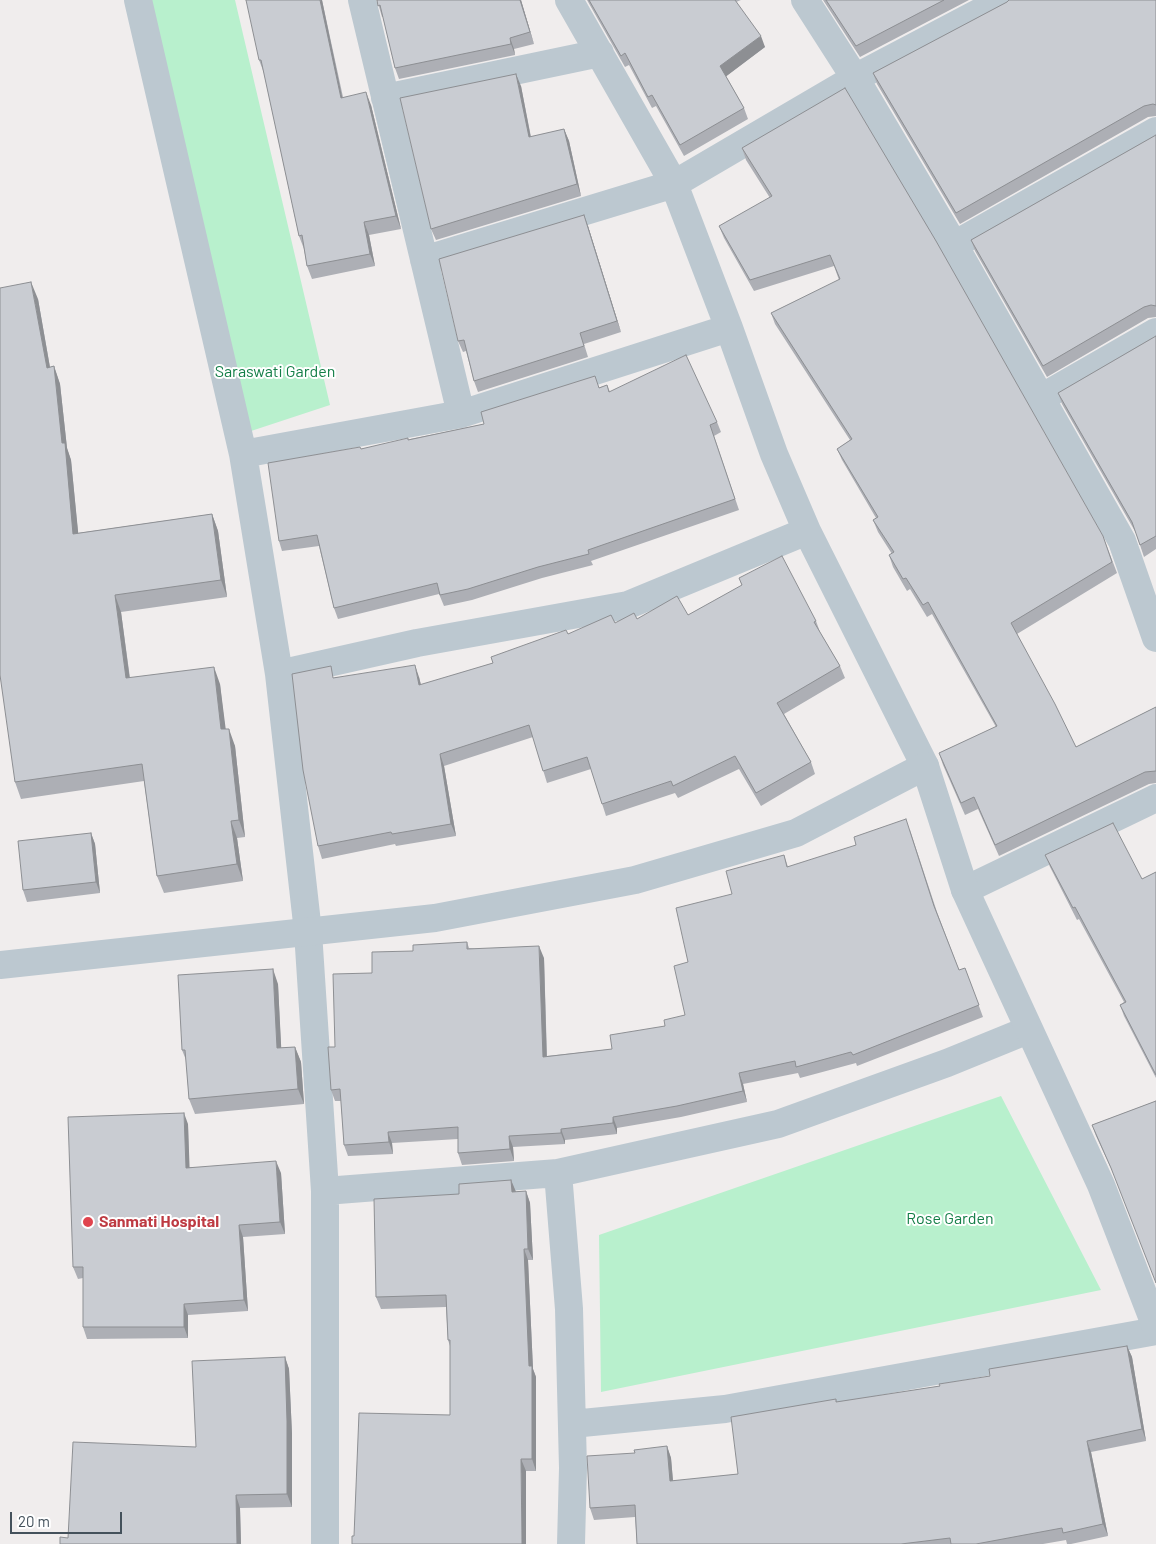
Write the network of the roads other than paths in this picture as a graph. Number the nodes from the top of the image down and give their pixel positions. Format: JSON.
{"nodes":[{"id":1,"x":138,"y":0,"type":"edge"},
{"id":2,"x":362,"y":0,"type":"edge"},
{"id":3,"x":569,"y":0,"type":"edge"},
{"id":4,"x":805,"y":0,"type":"edge"},
{"id":5,"x":1004,"y":0,"type":"edge"},
{"id":6,"x":600,"y":53,"type":"junction"},
{"id":7,"x":855,"y":78,"type":"junction"},
{"id":8,"x":385,"y":98,"type":"junction"},
{"id":9,"x":1156,"y":132,"type":"edge"},
{"id":10,"x":674,"y":184,"type":"junction"},
{"id":11,"x":954,"y":245,"type":"junction"},
{"id":12,"x":424,"y":260,"type":"junction"},
{"id":13,"x":729,"y":328,"type":"junction"},
{"id":14,"x":1156,"y":332,"type":"edge"},
{"id":15,"x":1041,"y":398,"type":"junction"},
{"id":16,"x":461,"y":414,"type":"junction"},
{"id":17,"x":243,"y":454,"type":"junction"},
{"id":18,"x":807,"y":531,"type":"junction"},
{"id":19,"x":1156,"y":638,"type":"edge"},
{"id":20,"x":279,"y":674,"type":"junction"},
{"id":21,"x":925,"y":766,"type":"junction"},
{"id":22,"x":1156,"y":798,"type":"edge"},
{"id":23,"x":965,"y":890,"type":"junction"},
{"id":24,"x":308,"y":932,"type":"junction"},
{"id":25,"x":0,"y":966,"type":"edge"},
{"id":26,"x":1028,"y":1030,"type":"junction"},
{"id":27,"x":558,"y":1173,"type":"junction"},
{"id":28,"x":325,"y":1190,"type":"junction"},
{"id":29,"x":1156,"y":1329,"type":"edge"},
{"id":30,"x":572,"y":1424,"type":"junction"},
{"id":31,"x":325,"y":1544,"type":"edge"},
{"id":32,"x":571,"y":1544,"type":"edge"}],
"edges":[{"from":1,"to":17,"type":"street"},
{"from":2,"to":8,"type":"street"},
{"from":3,"to":6,"type":"street"},
{"from":4,"to":7,"type":"street"},
{"from":5,"to":7,"type":"street"},
{"from":6,"to":8,"type":"street"},
{"from":6,"to":10,"type":"street"},
{"from":7,"to":10,"type":"street"},
{"from":7,"to":11,"type":"street"},
{"from":8,"to":12,"type":"street"},
{"from":9,"to":11,"type":"street"},
{"from":10,"to":12,"type":"street"},
{"from":10,"to":13,"type":"street"},
{"from":11,"to":15,"type":"street"},
{"from":12,"to":16,"type":"street"},
{"from":13,"to":16,"type":"street"},
{"from":13,"to":18,"type":"street"},
{"from":14,"to":15,"type":"street"},
{"from":15,"to":19,"type":"street"},
{"from":16,"to":17,"type":"street"},
{"from":17,"to":20,"type":"street"},
{"from":18,"to":20,"type":"street"},
{"from":18,"to":21,"type":"street"},
{"from":20,"to":24,"type":"street"},
{"from":21,"to":23,"type":"street"},
{"from":21,"to":24,"type":"street"},
{"from":22,"to":23,"type":"street"},
{"from":23,"to":26,"type":"street"},
{"from":24,"to":25,"type":"street"},
{"from":24,"to":28,"type":"street"},
{"from":26,"to":27,"type":"street"},
{"from":26,"to":29,"type":"street"},
{"from":27,"to":28,"type":"street"},
{"from":27,"to":30,"type":"street"},
{"from":28,"to":31,"type":"street"},
{"from":29,"to":30,"type":"street"},
{"from":30,"to":32,"type":"street"}]}
